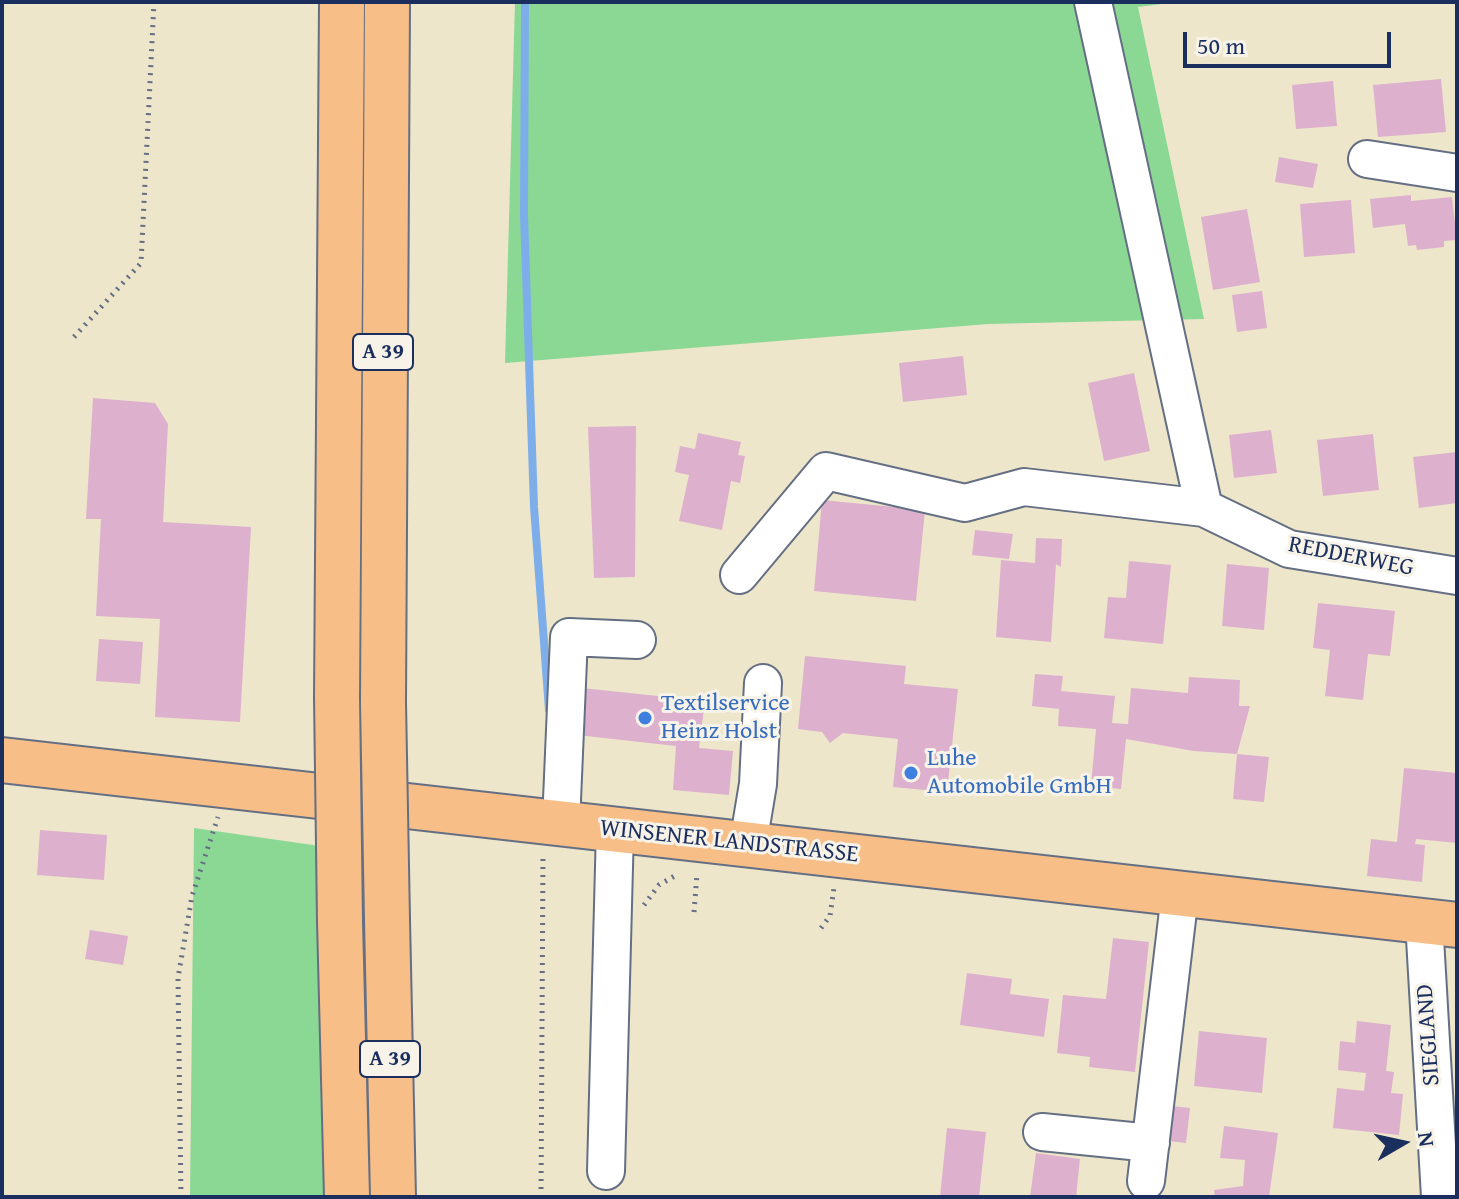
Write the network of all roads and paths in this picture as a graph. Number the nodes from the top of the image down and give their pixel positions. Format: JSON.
{"nodes":[{"id":1,"x":154,"y":2,"type":"edge"},
{"id":2,"x":342,"y":2,"type":"edge"},
{"id":3,"x":387,"y":2,"type":"edge"},
{"id":4,"x":1093,"y":2,"type":"edge"},
{"id":5,"x":1367,"y":159,"type":"dead end"},
{"id":6,"x":1457,"y":173,"type":"edge"},
{"id":7,"x":74,"y":337,"type":"dead end"},
{"id":8,"x":1204,"y":508,"type":"junction"},
{"id":9,"x":739,"y":575,"type":"dead end"},
{"id":10,"x":1457,"y":576,"type":"edge"},
{"id":11,"x":637,"y":640,"type":"dead end"},
{"id":12,"x":763,"y":683,"type":"dead end"},
{"id":13,"x":2,"y":760,"type":"edge"},
{"id":14,"x":222,"y":785,"type":"junction"},
{"id":15,"x":552,"y":822,"type":"junction"},
{"id":16,"x":615,"y":829,"type":"junction"},
{"id":17,"x":748,"y":844,"type":"junction"},
{"id":18,"x":697,"y":874,"type":"dead end"},
{"id":19,"x":834,"y":887,"type":"dead end"},
{"id":20,"x":1180,"y":894,"type":"junction"},
{"id":21,"x":694,"y":912,"type":"dead end"},
{"id":22,"x":1440,"y":923,"type":"edge"},
{"id":23,"x":821,"y":928,"type":"dead end"},
{"id":24,"x":1042,"y":1132,"type":"dead end"},
{"id":25,"x":1151,"y":1143,"type":"junction"},
{"id":26,"x":606,"y":1171,"type":"dead end"},
{"id":27,"x":1146,"y":1181,"type":"dead end"},
{"id":28,"x":181,"y":1197,"type":"edge"},
{"id":29,"x":347,"y":1197,"type":"edge"},
{"id":30,"x":393,"y":1197,"type":"edge"},
{"id":31,"x":541,"y":1197,"type":"edge"},
{"id":32,"x":1440,"y":1197,"type":"edge"}],
"edges":[{"from":1,"to":7,"type":"path"},
{"from":2,"to":29,"type":"main road","number":"A 39","bridge":true},
{"from":3,"to":30,"type":"main road","number":"A 39","bridge":true},
{"from":4,"to":8,"type":"street"},
{"from":5,"to":6,"type":"street"},
{"from":8,"to":9,"type":"street","name":"REDDERWEG"},
{"from":8,"to":10,"type":"street","name":"REDDERWEG"},
{"from":11,"to":15,"type":"street"},
{"from":12,"to":17,"type":"street"},
{"from":13,"to":14,"type":"main road","name":"WINSENER LANDSTRASSE"},
{"from":14,"to":15,"type":"main road","name":"WINSENER LANDSTRASSE"},
{"from":14,"to":28,"type":"path"},
{"from":15,"to":16,"type":"main road","name":"WINSENER LANDSTRASSE"},
{"from":15,"to":31,"type":"path"},
{"from":16,"to":17,"type":"main road","name":"WINSENER LANDSTRASSE"},
{"from":16,"to":26,"type":"street"},
{"from":17,"to":20,"type":"main road","name":"WINSENER LANDSTRASSE"},
{"from":18,"to":21,"type":"path"},
{"from":19,"to":23,"type":"path"},
{"from":20,"to":22,"type":"main road","name":"WINSENER LANDSTRASSE"},
{"from":20,"to":25,"type":"street"},
{"from":22,"to":32,"type":"street","name":"SIEGLAND"},
{"from":24,"to":25,"type":"street"},
{"from":25,"to":27,"type":"street"}]}
